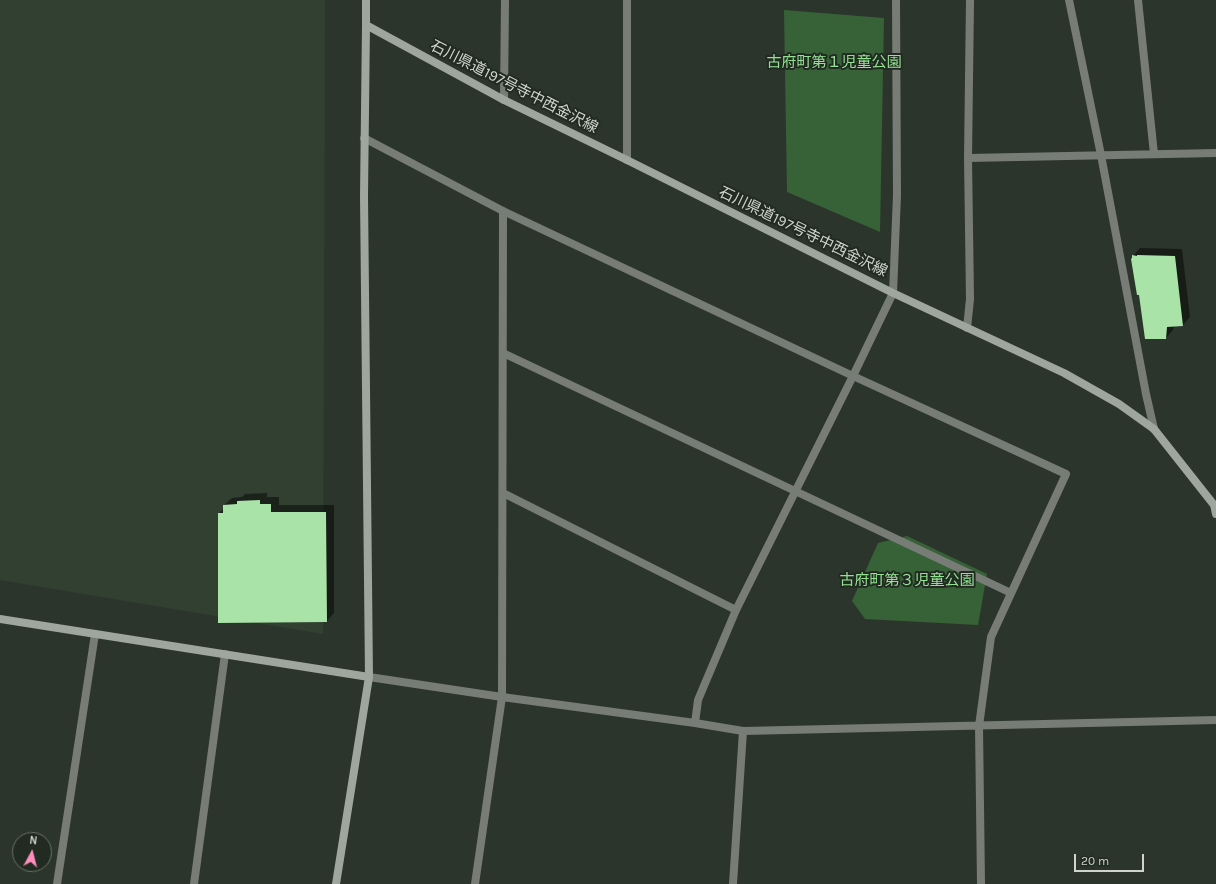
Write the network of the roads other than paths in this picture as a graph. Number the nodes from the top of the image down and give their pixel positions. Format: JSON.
{"nodes":[{"id":1,"x":366,"y":0,"type":"edge"},
{"id":2,"x":505,"y":0,"type":"edge"},
{"id":3,"x":627,"y":0,"type":"edge"},
{"id":4,"x":896,"y":0,"type":"edge"},
{"id":5,"x":970,"y":0,"type":"edge"},
{"id":6,"x":1069,"y":0,"type":"edge"},
{"id":7,"x":1138,"y":0,"type":"edge"},
{"id":8,"x":366,"y":25,"type":"junction"},
{"id":9,"x":504,"y":100,"type":"junction"},
{"id":10,"x":364,"y":138,"type":"junction"},
{"id":11,"x":1216,"y":153,"type":"edge"},
{"id":12,"x":1154,"y":154,"type":"junction"},
{"id":13,"x":1101,"y":155,"type":"junction"},
{"id":14,"x":968,"y":158,"type":"junction"},
{"id":15,"x":627,"y":160,"type":"junction"},
{"id":16,"x":503,"y":211,"type":"junction"},
{"id":17,"x":893,"y":293,"type":"junction"},
{"id":18,"x":967,"y":328,"type":"junction"},
{"id":19,"x":503,"y":353,"type":"junction"},
{"id":20,"x":853,"y":376,"type":"junction"},
{"id":21,"x":1154,"y":429,"type":"junction"},
{"id":22,"x":796,"y":491,"type":"junction"},
{"id":23,"x":503,"y":494,"type":"junction"},
{"id":24,"x":1215,"y":501,"type":"edge"},
{"id":25,"x":1216,"y":514,"type":"edge"},
{"id":26,"x":1012,"y":593,"type":"junction"},
{"id":27,"x":736,"y":610,"type":"junction"},
{"id":28,"x":0,"y":619,"type":"edge"},
{"id":29,"x":95,"y":634,"type":"junction"},
{"id":30,"x":225,"y":654,"type":"junction"},
{"id":31,"x":369,"y":677,"type":"junction"},
{"id":32,"x":502,"y":697,"type":"junction"},
{"id":33,"x":1216,"y":720,"type":"edge"},
{"id":34,"x":695,"y":723,"type":"junction"},
{"id":35,"x":980,"y":726,"type":"junction"},
{"id":36,"x":743,"y":731,"type":"junction"},
{"id":37,"x":57,"y":884,"type":"edge"},
{"id":38,"x":194,"y":884,"type":"edge"},
{"id":39,"x":336,"y":884,"type":"edge"},
{"id":40,"x":475,"y":884,"type":"edge"},
{"id":41,"x":733,"y":884,"type":"edge"},
{"id":42,"x":980,"y":884,"type":"edge"}],
"edges":[{"from":1,"to":8,"type":"street"},
{"from":2,"to":9,"type":"street"},
{"from":3,"to":15,"type":"street"},
{"from":4,"to":17,"type":"street"},
{"from":5,"to":14,"type":"street"},
{"from":6,"to":13,"type":"street"},
{"from":7,"to":12,"type":"street"},
{"from":8,"to":9,"type":"street","name":"石川県道197号寺中西金沢線"},
{"from":8,"to":10,"type":"street"},
{"from":9,"to":15,"type":"street","name":"石川県道197号寺中西金沢線"},
{"from":10,"to":16,"type":"street"},
{"from":10,"to":31,"type":"street"},
{"from":11,"to":12,"type":"street"},
{"from":12,"to":13,"type":"street"},
{"from":13,"to":14,"type":"street"},
{"from":13,"to":21,"type":"street"},
{"from":14,"to":18,"type":"street"},
{"from":15,"to":17,"type":"street","name":"石川県道197号寺中西金沢線"},
{"from":16,"to":19,"type":"street"},
{"from":16,"to":20,"type":"street"},
{"from":17,"to":18,"type":"street","name":"石川県道197号寺中西金沢線"},
{"from":17,"to":20,"type":"street"},
{"from":18,"to":21,"type":"street","name":"石川県道197号寺中西金沢線"},
{"from":19,"to":22,"type":"street"},
{"from":19,"to":23,"type":"street"},
{"from":20,"to":22,"type":"street"},
{"from":20,"to":26,"type":"street"},
{"from":21,"to":24,"type":"street","name":"石川県道197号寺中西金沢線"},
{"from":22,"to":26,"type":"street"},
{"from":22,"to":27,"type":"street"},
{"from":23,"to":27,"type":"street"},
{"from":23,"to":32,"type":"street"},
{"from":24,"to":25,"type":"street","name":"石川県道197号寺中西金沢線"},
{"from":26,"to":35,"type":"street"},
{"from":27,"to":34,"type":"street"},
{"from":28,"to":29,"type":"street"},
{"from":29,"to":30,"type":"street"},
{"from":29,"to":37,"type":"street"},
{"from":30,"to":31,"type":"street"},
{"from":30,"to":38,"type":"street"},
{"from":31,"to":32,"type":"street"},
{"from":31,"to":39,"type":"street"},
{"from":32,"to":34,"type":"street"},
{"from":32,"to":40,"type":"street"},
{"from":33,"to":35,"type":"street"},
{"from":34,"to":36,"type":"street"},
{"from":35,"to":36,"type":"street"},
{"from":35,"to":42,"type":"street"},
{"from":36,"to":41,"type":"street"}]}
